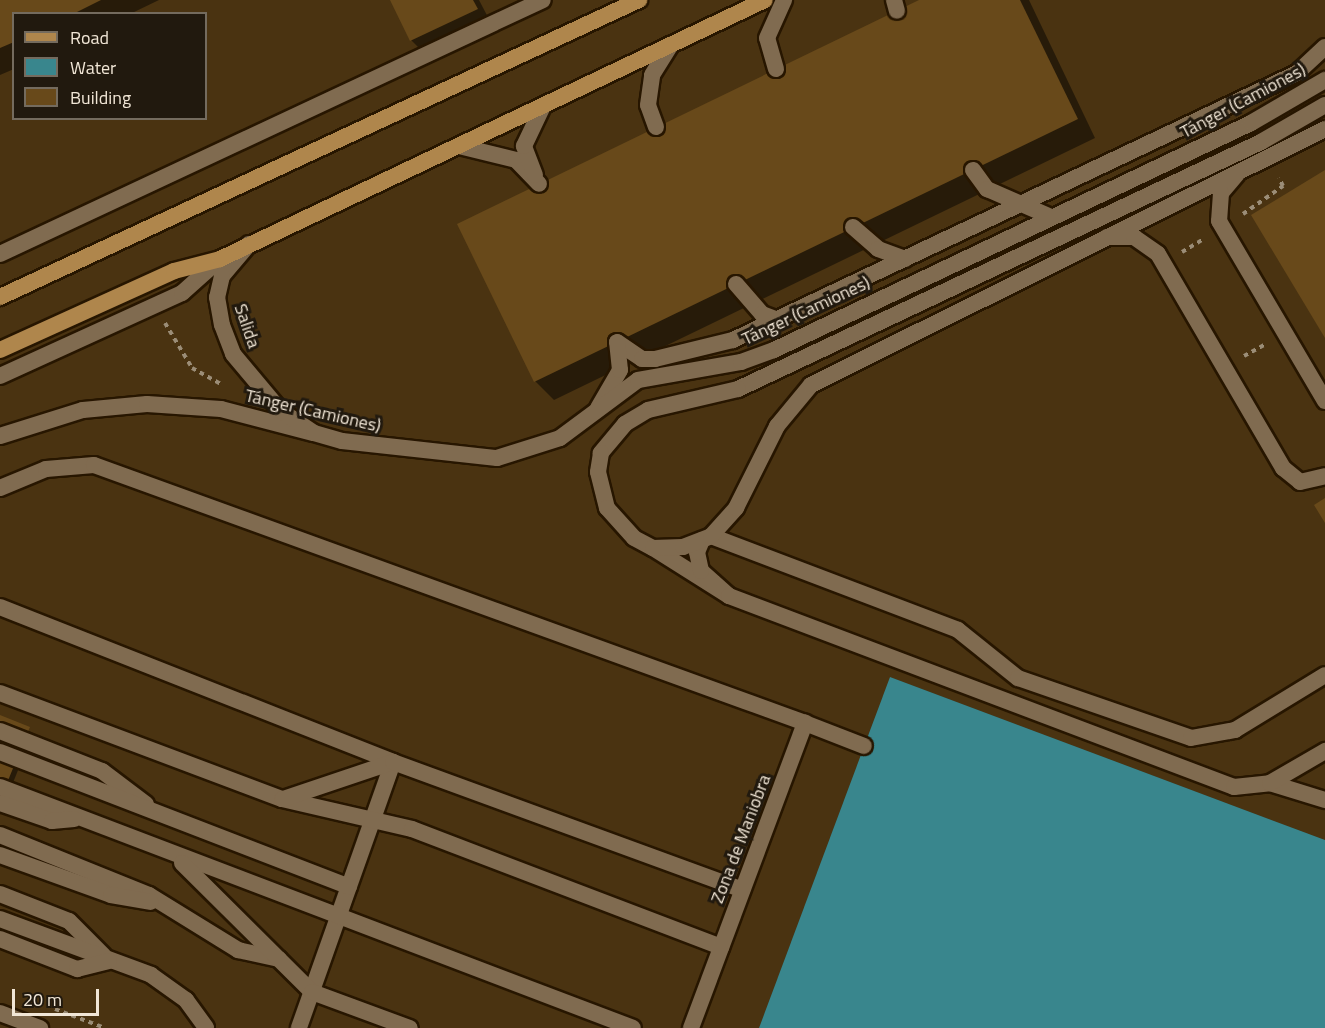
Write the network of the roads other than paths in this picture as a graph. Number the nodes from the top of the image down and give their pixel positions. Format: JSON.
{"nodes":[{"id":1,"x":543,"y":0,"type":"edge"},
{"id":2,"x":639,"y":0,"type":"edge"},
{"id":3,"x":765,"y":0,"type":"edge"},
{"id":4,"x":784,"y":0,"type":"edge"},
{"id":5,"x":671,"y":45,"type":"junction"},
{"id":6,"x":1325,"y":47,"type":"edge"},
{"id":7,"x":776,"y":69,"type":"dead end"},
{"id":8,"x":1325,"y":80,"type":"edge"},
{"id":9,"x":1325,"y":105,"type":"edge"},
{"id":10,"x":543,"y":106,"type":"junction"},
{"id":11,"x":656,"y":127,"type":"dead end"},
{"id":12,"x":1325,"y":129,"type":"edge"},
{"id":13,"x":459,"y":146,"type":"junction"},
{"id":14,"x":973,"y":170,"type":"dead end"},
{"id":15,"x":1238,"y":174,"type":"junction"},
{"id":16,"x":1021,"y":207,"type":"junction"},
{"id":17,"x":1051,"y":217,"type":"junction"},
{"id":18,"x":853,"y":227,"type":"dead end"},
{"id":19,"x":1106,"y":237,"type":"junction"},
{"id":20,"x":250,"y":244,"type":"junction"},
{"id":21,"x":0,"y":254,"type":"edge"},
{"id":22,"x":905,"y":258,"type":"junction"},
{"id":23,"x":220,"y":259,"type":"junction"},
{"id":24,"x":736,"y":284,"type":"dead end"},
{"id":25,"x":0,"y":297,"type":"edge"},
{"id":26,"x":778,"y":320,"type":"junction"},
{"id":27,"x":0,"y":350,"type":"edge"},
{"id":28,"x":687,"y":352,"type":"junction"},
{"id":29,"x":0,"y":376,"type":"edge"},
{"id":30,"x":638,"y":380,"type":"junction"},
{"id":31,"x":1325,"y":401,"type":"edge"},
{"id":32,"x":598,"y":408,"type":"junction"},
{"id":33,"x":314,"y":433,"type":"junction"},
{"id":34,"x":0,"y":436,"type":"edge"},
{"id":35,"x":1325,"y":476,"type":"edge"},
{"id":36,"x":0,"y":488,"type":"edge"},
{"id":37,"x":706,"y":538,"type":"junction"},
{"id":38,"x":653,"y":548,"type":"junction"},
{"id":39,"x":729,"y":596,"type":"junction"},
{"id":40,"x":0,"y":607,"type":"edge"},
{"id":41,"x":1325,"y":675,"type":"edge"},
{"id":42,"x":0,"y":693,"type":"edge"},
{"id":43,"x":805,"y":723,"type":"junction"},
{"id":44,"x":0,"y":731,"type":"edge"},
{"id":45,"x":864,"y":746,"type":"dead end"},
{"id":46,"x":1325,"y":751,"type":"edge"},
{"id":47,"x":0,"y":752,"type":"edge"},
{"id":48,"x":393,"y":762,"type":"junction"},
{"id":49,"x":0,"y":776,"type":"edge"},
{"id":50,"x":1270,"y":783,"type":"junction"},
{"id":51,"x":0,"y":787,"type":"edge"},
{"id":52,"x":282,"y":799,"type":"junction"},
{"id":53,"x":1325,"y":800,"type":"edge"},
{"id":54,"x":0,"y":803,"type":"edge"},
{"id":55,"x":157,"y":813,"type":"junction"},
{"id":56,"x":78,"y":819,"type":"junction"},
{"id":57,"x":372,"y":820,"type":"junction"},
{"id":58,"x":0,"y":835,"type":"edge"},
{"id":59,"x":0,"y":855,"type":"edge"},
{"id":60,"x":177,"y":858,"type":"junction"},
{"id":61,"x":349,"y":887,"type":"junction"},
{"id":62,"x":742,"y":890,"type":"junction"},
{"id":63,"x":0,"y":894,"type":"edge"},
{"id":64,"x":169,"y":906,"type":"junction"},
{"id":65,"x":338,"y":918,"type":"junction"},
{"id":66,"x":0,"y":919,"type":"edge"},
{"id":67,"x":0,"y":939,"type":"edge"},
{"id":68,"x":722,"y":947,"type":"junction"},
{"id":69,"x":279,"y":959,"type":"junction"},
{"id":70,"x":109,"y":961,"type":"junction"},
{"id":71,"x":312,"y":992,"type":"junction"},
{"id":72,"x":0,"y":1013,"type":"edge"},
{"id":73,"x":40,"y":1028,"type":"edge"},
{"id":74,"x":206,"y":1028,"type":"edge"},
{"id":75,"x":299,"y":1028,"type":"edge"},
{"id":76,"x":410,"y":1028,"type":"edge"},
{"id":77,"x":633,"y":1028,"type":"edge"},
{"id":78,"x":691,"y":1028,"type":"edge"}],
"edges":[{"from":1,"to":21,"type":"street"},
{"from":2,"to":25,"type":"main road"},
{"from":3,"to":5,"type":"main road"},
{"from":4,"to":7,"type":"street"},
{"from":5,"to":10,"type":"main road"},
{"from":5,"to":11,"type":"street"},
{"from":6,"to":16,"type":"street"},
{"from":8,"to":17,"type":"street","name":"Tánger (Camiones)"},
{"from":9,"to":38,"type":"street"},
{"from":10,"to":13,"type":"main road"},
{"from":10,"to":13,"type":"street"},
{"from":12,"to":15,"type":"street"},
{"from":13,"to":20,"type":"main road"},
{"from":14,"to":16,"type":"street"},
{"from":15,"to":19,"type":"street"},
{"from":15,"to":31,"type":"street"},
{"from":16,"to":17,"type":"street"},
{"from":16,"to":22,"type":"street"},
{"from":17,"to":30,"type":"street","name":"Tánger (Camiones)"},
{"from":18,"to":22,"type":"street"},
{"from":19,"to":35,"type":"street"},
{"from":19,"to":37,"type":"street"},
{"from":20,"to":23,"type":"main road"},
{"from":20,"to":33,"type":"street","name":"Salida"},
{"from":22,"to":26,"type":"street"},
{"from":23,"to":27,"type":"main road"},
{"from":23,"to":29,"type":"street"},
{"from":24,"to":26,"type":"street"},
{"from":26,"to":28,"type":"street"},
{"from":28,"to":30,"type":"street"},
{"from":28,"to":32,"type":"street"},
{"from":30,"to":32,"type":"street","name":"Tánger (Camiones)"},
{"from":32,"to":33,"type":"street","name":"Tánger (Camiones)"},
{"from":33,"to":34,"type":"street","name":"Tánger (Camiones)"},
{"from":36,"to":43,"type":"street"},
{"from":37,"to":38,"type":"street"},
{"from":37,"to":39,"type":"street"},
{"from":37,"to":41,"type":"street"},
{"from":38,"to":39,"type":"street"},
{"from":39,"to":50,"type":"street"},
{"from":40,"to":48,"type":"street"},
{"from":42,"to":52,"type":"street"},
{"from":43,"to":45,"type":"street"},
{"from":43,"to":62,"type":"street","name":"Zona de Maniobra"},
{"from":44,"to":55,"type":"street"},
{"from":46,"to":50,"type":"street"},
{"from":47,"to":55,"type":"street"},
{"from":48,"to":52,"type":"street"},
{"from":48,"to":57,"type":"street"},
{"from":48,"to":62,"type":"street"},
{"from":49,"to":56,"type":"street"},
{"from":50,"to":53,"type":"street"},
{"from":51,"to":56,"type":"street"},
{"from":52,"to":57,"type":"street"},
{"from":54,"to":56,"type":"street"},
{"from":55,"to":61,"type":"street"},
{"from":56,"to":60,"type":"street"},
{"from":57,"to":61,"type":"street"},
{"from":57,"to":68,"type":"street"},
{"from":58,"to":64,"type":"street"},
{"from":59,"to":64,"type":"street"},
{"from":60,"to":65,"type":"street"},
{"from":60,"to":69,"type":"street"},
{"from":61,"to":65,"type":"street"},
{"from":62,"to":68,"type":"street","name":"Zona de Maniobra"},
{"from":63,"to":70,"type":"street"},
{"from":64,"to":69,"type":"street"},
{"from":65,"to":71,"type":"street"},
{"from":65,"to":77,"type":"street"},
{"from":66,"to":70,"type":"street"},
{"from":67,"to":70,"type":"street"},
{"from":68,"to":78,"type":"street","name":"Zona de Maniobra"},
{"from":69,"to":71,"type":"street"},
{"from":70,"to":74,"type":"street"},
{"from":71,"to":75,"type":"street"},
{"from":71,"to":76,"type":"street"},
{"from":72,"to":73,"type":"street"}]}
